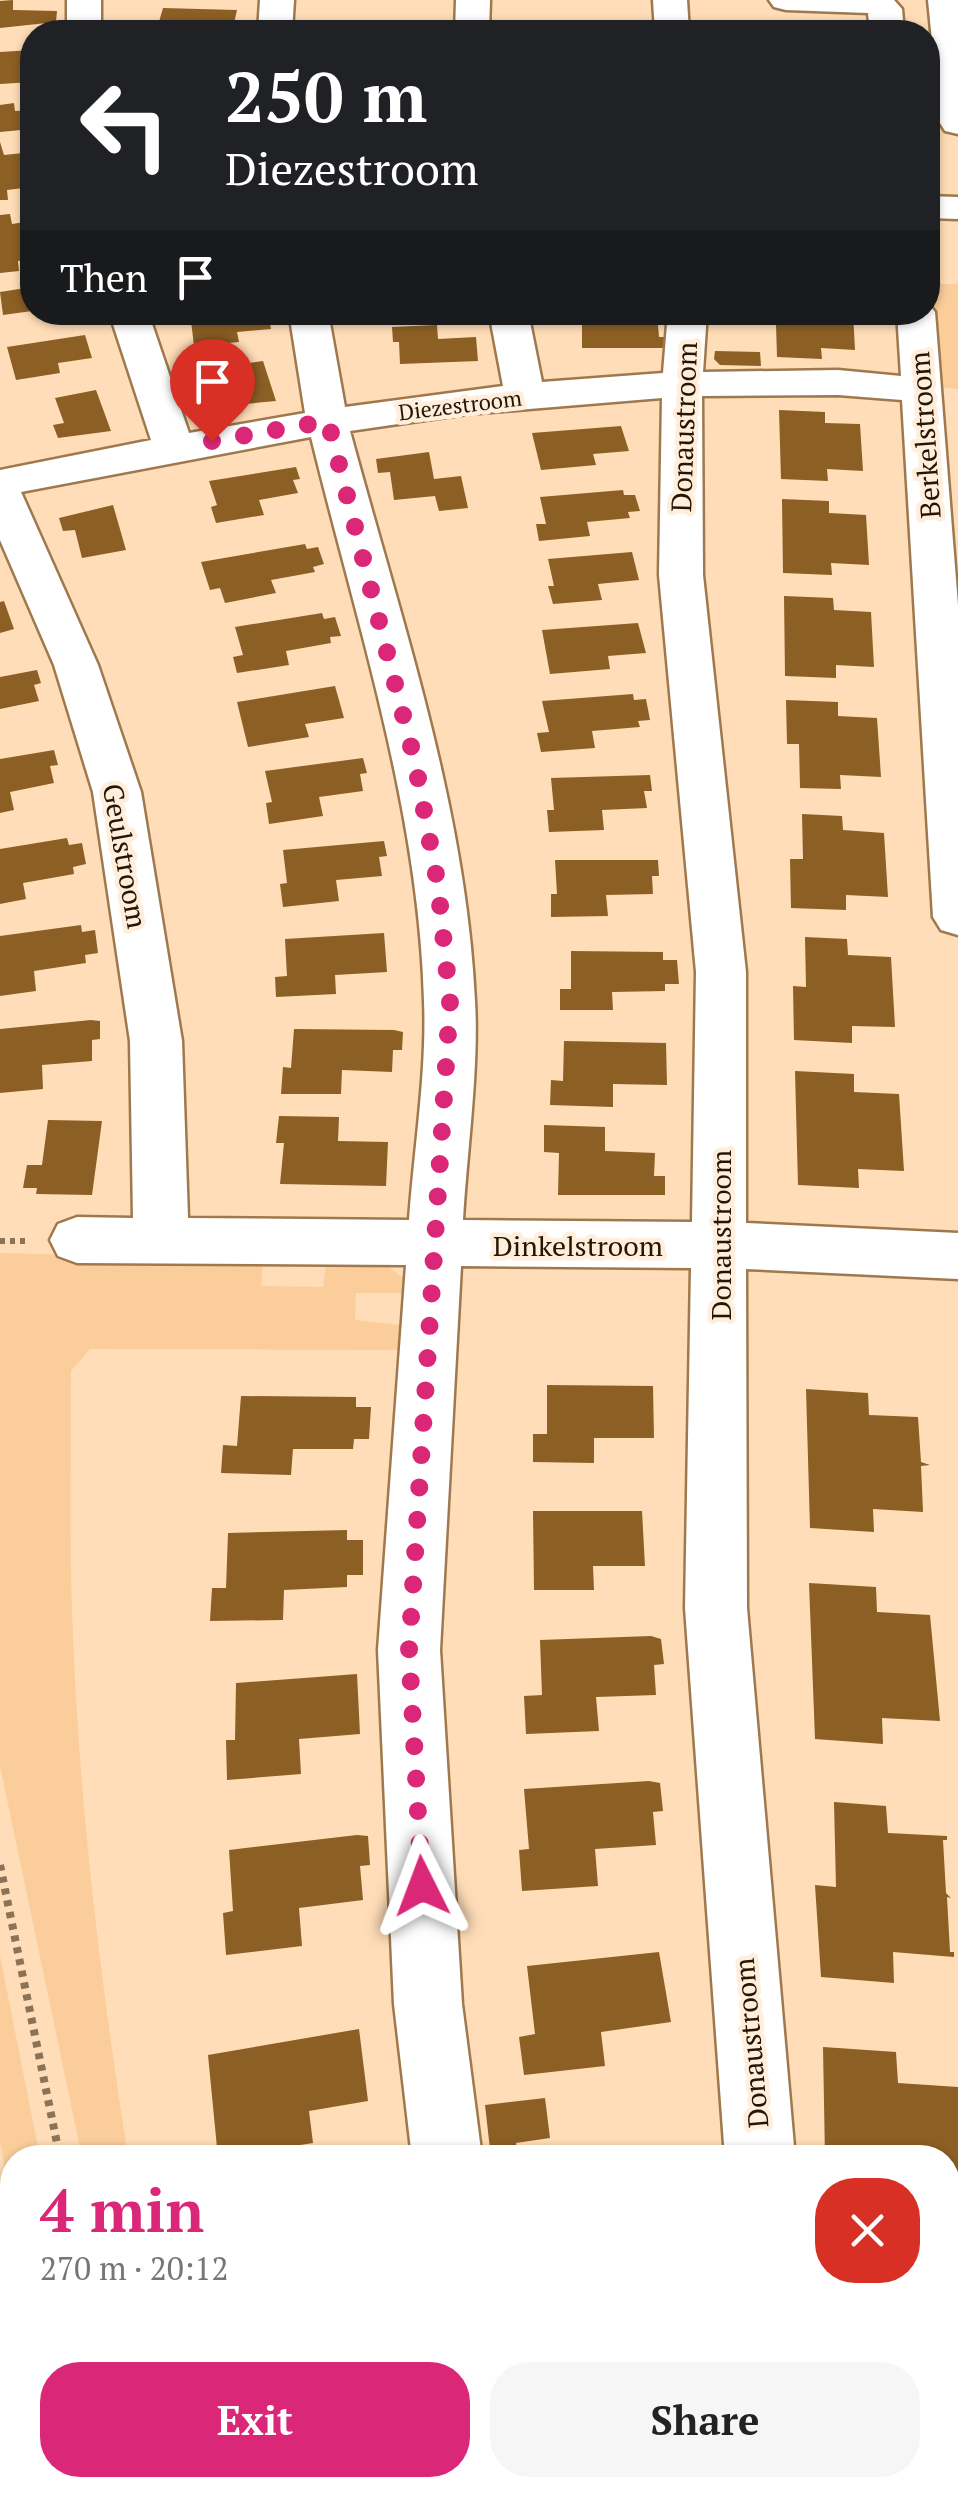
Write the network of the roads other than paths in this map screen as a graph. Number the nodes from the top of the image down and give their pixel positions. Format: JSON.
{"nodes":[{"id":1,"x":786,"y":0,"type":"edge"},
{"id":2,"x":945,"y":0,"type":"edge"},
{"id":3,"x":885,"y":20,"type":"edge"},
{"id":4,"x":958,"y":123,"type":"edge"},
{"id":5,"x":132,"y":325,"type":"edge"},
{"id":6,"x":310,"y":325,"type":"edge"},
{"id":7,"x":511,"y":325,"type":"edge"},
{"id":8,"x":687,"y":325,"type":"edge"},
{"id":9,"x":917,"y":325,"type":"edge"},
{"id":10,"x":682,"y":384,"type":"junction"},
{"id":11,"x":924,"y":393,"type":"junction"},
{"id":12,"x":525,"y":397,"type":"junction"},
{"id":13,"x":328,"y":421,"type":"junction"},
{"id":14,"x":174,"y":448,"type":"junction"},
{"id":15,"x":0,"y":483,"type":"edge"},
{"id":16,"x":0,"y":491,"type":"edge"},
{"id":17,"x":958,"y":918,"type":"edge"},
{"id":18,"x":77,"y":1240,"type":"dead end"},
{"id":19,"x":162,"y":1241,"type":"junction"},
{"id":20,"x":436,"y":1246,"type":"junction"},
{"id":21,"x":721,"y":1246,"type":"junction"},
{"id":22,"x":958,"y":1256,"type":"edge"},
{"id":23,"x":446,"y":2145,"type":"edge"},
{"id":24,"x":759,"y":2145,"type":"edge"}],
"edges":[{"from":1,"to":3,"type":"street"},
{"from":2,"to":4,"type":"street"},
{"from":5,"to":14,"type":"street"},
{"from":6,"to":13,"type":"street"},
{"from":7,"to":12,"type":"street"},
{"from":8,"to":10,"type":"street","name":"Donaustroom"},
{"from":9,"to":11,"type":"street","name":"Berkelstroom"},
{"from":10,"to":11,"type":"street","name":"Diezestroom"},
{"from":10,"to":12,"type":"street","name":"Diezestroom"},
{"from":10,"to":21,"type":"street","name":"Donaustroom"},
{"from":11,"to":17,"type":"street","name":"Berkelstroom"},
{"from":12,"to":13,"type":"street","name":"Diezestroom"},
{"from":13,"to":14,"type":"street","name":"Diezestroom"},
{"from":13,"to":20,"type":"street"},
{"from":14,"to":15,"type":"street","name":"Diezestroom"},
{"from":16,"to":19,"type":"street","name":"Geulstroom"},
{"from":18,"to":19,"type":"street","name":"Dinkelstroom"},
{"from":19,"to":20,"type":"street","name":"Dinkelstroom"},
{"from":20,"to":21,"type":"street","name":"Dinkelstroom"},
{"from":20,"to":23,"type":"street"},
{"from":21,"to":22,"type":"street","name":"Dinkelstroom"},
{"from":21,"to":24,"type":"street","name":"Donaustroom"}]}
